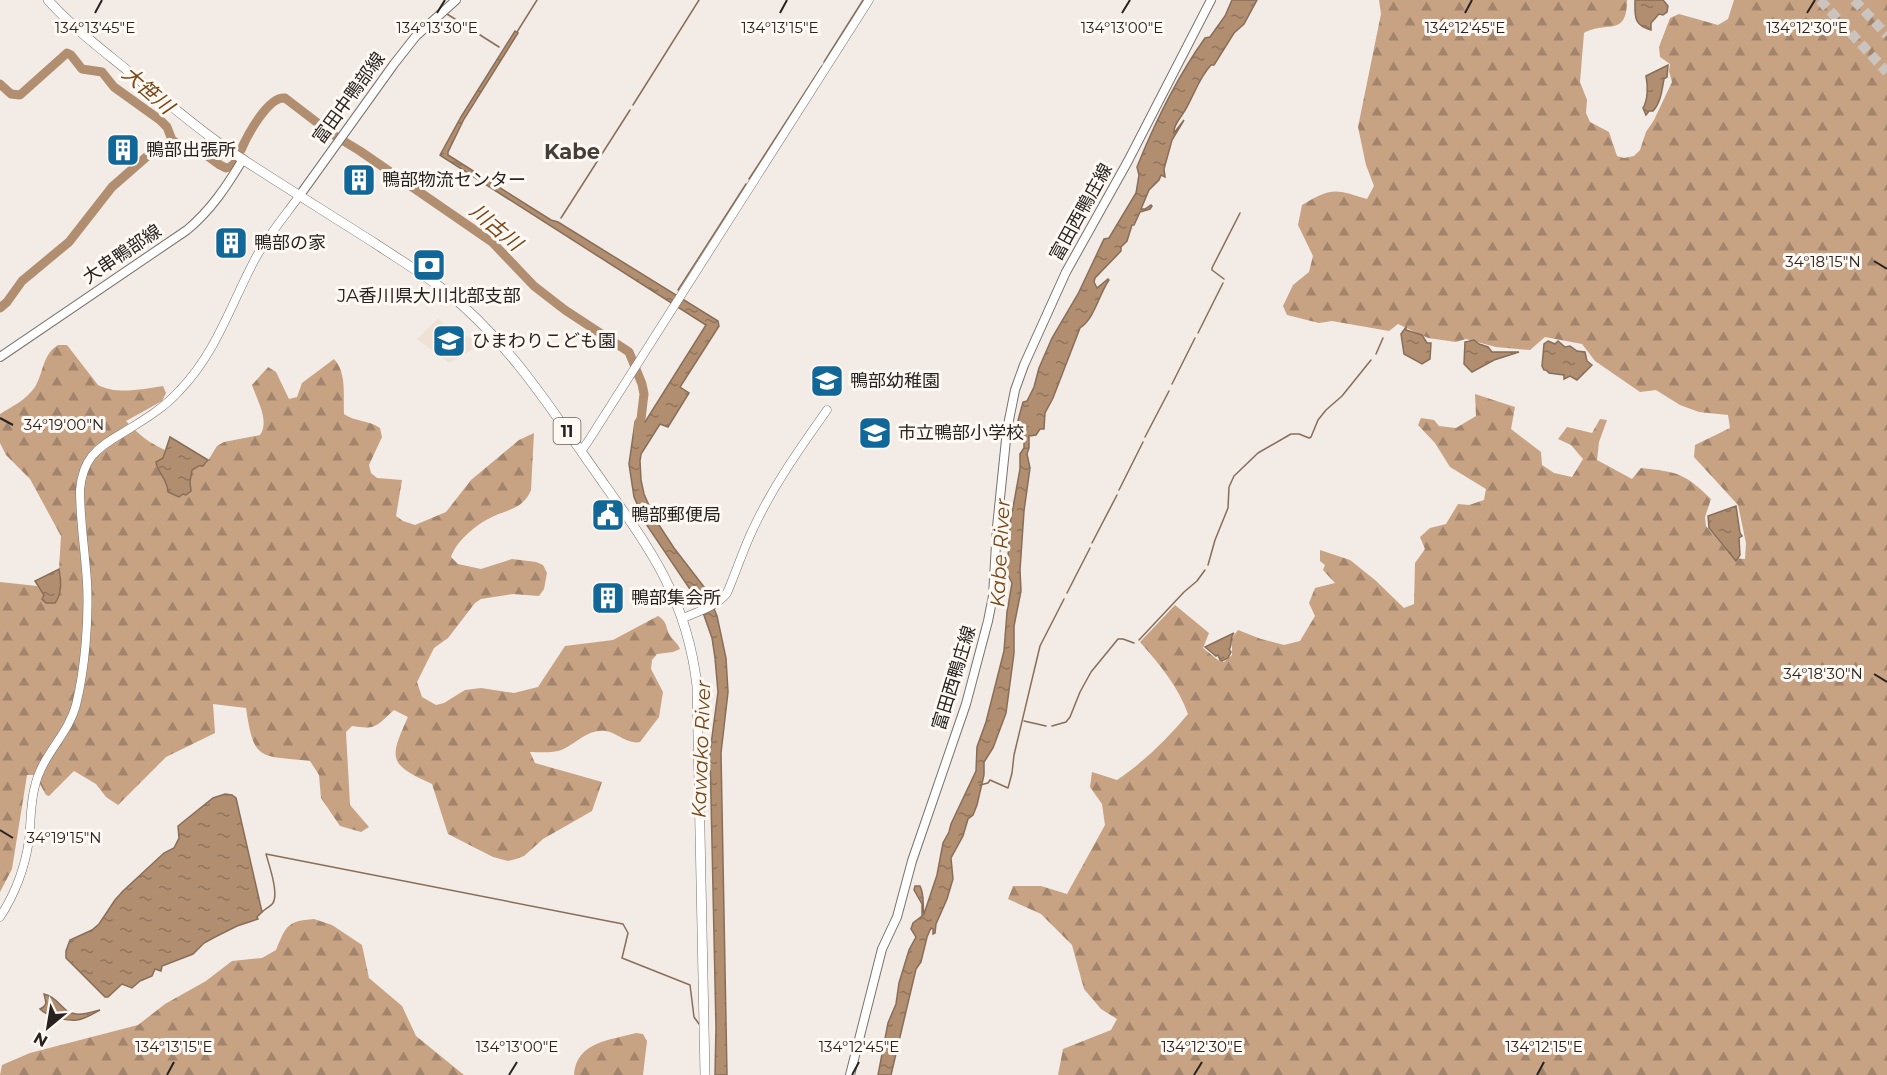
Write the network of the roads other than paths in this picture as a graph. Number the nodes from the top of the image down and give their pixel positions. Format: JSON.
{"nodes":[{"id":1,"x":48,"y":0,"type":"edge"},
{"id":2,"x":456,"y":0,"type":"edge"},
{"id":3,"x":869,"y":0,"type":"edge"},
{"id":4,"x":1211,"y":0,"type":"edge"},
{"id":5,"x":243,"y":159,"type":"junction"},
{"id":6,"x":300,"y":195,"type":"junction"},
{"id":7,"x":0,"y":357,"type":"edge"},
{"id":8,"x":827,"y":410,"type":"dead end"},
{"id":9,"x":581,"y":451,"type":"junction"},
{"id":10,"x":683,"y":618,"type":"junction"},
{"id":11,"x":0,"y":917,"type":"edge"},
{"id":12,"x":705,"y":1075,"type":"edge"},
{"id":13,"x":850,"y":1075,"type":"edge"}],
"edges":[{"from":1,"to":5,"type":"highway","number":"11"},
{"from":2,"to":6,"type":"main road","name":"富田中鴨部線"},
{"from":3,"to":9,"type":"street"},
{"from":4,"to":13,"type":"main road","name":"富田西鴨庄線"},
{"from":5,"to":6,"type":"highway","number":"11"},
{"from":5,"to":7,"type":"main road","name":"大串鴨部線"},
{"from":6,"to":9,"type":"highway","number":"11"},
{"from":6,"to":11,"type":"street"},
{"from":8,"to":10,"type":"street"},
{"from":9,"to":10,"type":"highway","number":"11"},
{"from":10,"to":12,"type":"highway","number":"11"}]}
